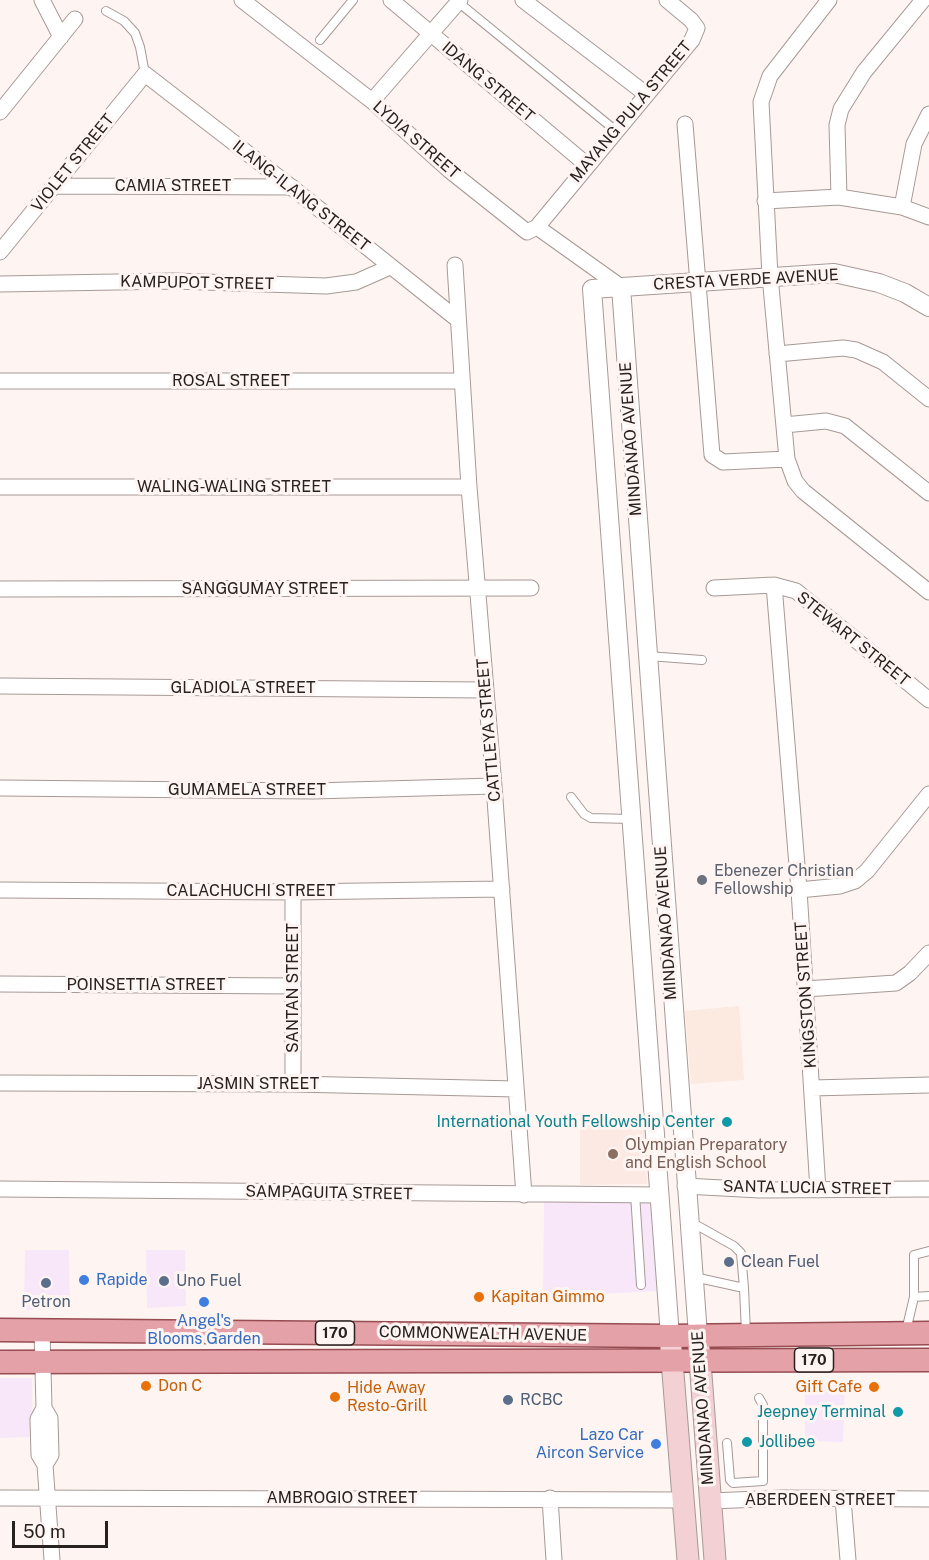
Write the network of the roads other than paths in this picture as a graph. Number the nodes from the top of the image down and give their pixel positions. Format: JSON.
{"nodes":[{"id":1,"x":42,"y":0,"type":"edge"},
{"id":2,"x":242,"y":0,"type":"edge"},
{"id":3,"x":353,"y":0,"type":"edge"},
{"id":4,"x":391,"y":0,"type":"edge"},
{"id":5,"x":523,"y":0,"type":"edge"},
{"id":6,"x":668,"y":0,"type":"edge"},
{"id":7,"x":829,"y":0,"type":"edge"},
{"id":8,"x":923,"y":0,"type":"edge"},
{"id":9,"x":459,"y":1,"type":"edge"},
{"id":10,"x":106,"y":11,"type":"dead end"},
{"id":11,"x":75,"y":19,"type":"dead end"},
{"id":12,"x":431,"y":34,"type":"junction"},
{"id":13,"x":61,"y":37,"type":"junction"},
{"id":14,"x":320,"y":40,"type":"dead end"},
{"id":15,"x":145,"y":74,"type":"junction"},
{"id":16,"x":646,"y":94,"type":"junction"},
{"id":17,"x":372,"y":101,"type":"junction"},
{"id":18,"x":0,"y":112,"type":"edge"},
{"id":19,"x":929,"y":114,"type":"edge"},
{"id":20,"x":685,"y":124,"type":"dead end"},
{"id":21,"x":615,"y":130,"type":"junction"},
{"id":22,"x":587,"y":165,"type":"junction"},
{"id":23,"x":54,"y":186,"type":"junction"},
{"id":24,"x":292,"y":187,"type":"junction"},
{"id":25,"x":839,"y":197,"type":"junction"},
{"id":26,"x":765,"y":201,"type":"junction"},
{"id":27,"x":902,"y":207,"type":"junction"},
{"id":28,"x":929,"y":217,"type":"edge"},
{"id":29,"x":537,"y":227,"type":"junction"},
{"id":30,"x":0,"y":252,"type":"edge"},
{"id":31,"x":455,"y":266,"type":"dead end"},
{"id":32,"x":390,"y":267,"type":"junction"},
{"id":33,"x":591,"y":268,"type":"junction"},
{"id":34,"x":770,"y":276,"type":"junction"},
{"id":35,"x":698,"y":281,"type":"junction"},
{"id":36,"x":0,"y":284,"type":"edge"},
{"id":37,"x":621,"y":287,"type":"junction"},
{"id":38,"x":592,"y":289,"type":"junction"},
{"id":39,"x":929,"y":307,"type":"edge"},
{"id":40,"x":457,"y":320,"type":"junction"},
{"id":41,"x":624,"y":341,"type":"junction"},
{"id":42,"x":597,"y":344,"type":"junction"},
{"id":43,"x":777,"y":354,"type":"junction"},
{"id":44,"x":627,"y":378,"type":"junction"},
{"id":45,"x":0,"y":381,"type":"edge"},
{"id":46,"x":462,"y":381,"type":"junction"},
{"id":47,"x":599,"y":381,"type":"junction"},
{"id":48,"x":929,"y":399,"type":"edge"},
{"id":49,"x":784,"y":425,"type":"junction"},
{"id":50,"x":787,"y":459,"type":"junction"},
{"id":51,"x":0,"y":487,"type":"edge"},
{"id":52,"x":469,"y":487,"type":"junction"},
{"id":53,"x":929,"y":493,"type":"edge"},
{"id":54,"x":774,"y":585,"type":"junction"},
{"id":55,"x":477,"y":588,"type":"junction"},
{"id":56,"x":531,"y":588,"type":"dead end"},
{"id":57,"x":714,"y":588,"type":"dead end"},
{"id":58,"x":0,"y":589,"type":"edge"},
{"id":59,"x":929,"y":592,"type":"edge"},
{"id":60,"x":647,"y":656,"type":"junction"},
{"id":61,"x":702,"y":660,"type":"dead end"},
{"id":62,"x":0,"y":686,"type":"edge"},
{"id":63,"x":485,"y":690,"type":"junction"},
{"id":64,"x":929,"y":700,"type":"edge"},
{"id":65,"x":494,"y":786,"type":"junction"},
{"id":66,"x":0,"y":788,"type":"edge"},
{"id":67,"x":929,"y":794,"type":"edge"},
{"id":68,"x":571,"y":797,"type":"dead end"},
{"id":69,"x":632,"y":819,"type":"junction"},
{"id":70,"x":502,"y":889,"type":"junction"},
{"id":71,"x":0,"y":890,"type":"edge"},
{"id":72,"x":799,"y":890,"type":"junction"},
{"id":73,"x":293,"y":892,"type":"junction"},
{"id":74,"x":929,"y":953,"type":"edge"},
{"id":75,"x":0,"y":984,"type":"edge"},
{"id":76,"x":292,"y":986,"type":"junction"},
{"id":77,"x":805,"y":989,"type":"junction"},
{"id":78,"x":0,"y":1083,"type":"edge"},
{"id":79,"x":294,"y":1084,"type":"junction"},
{"id":80,"x":929,"y":1085,"type":"edge"},
{"id":81,"x":812,"y":1088,"type":"junction"},
{"id":82,"x":516,"y":1089,"type":"junction"},
{"id":83,"x":685,"y":1186,"type":"junction"},
{"id":84,"x":0,"y":1189,"type":"edge"},
{"id":85,"x":929,"y":1189,"type":"edge"},
{"id":86,"x":818,"y":1190,"type":"junction"},
{"id":87,"x":635,"y":1194,"type":"junction"},
{"id":88,"x":524,"y":1195,"type":"junction"},
{"id":89,"x":659,"y":1195,"type":"junction"},
{"id":90,"x":689,"y":1221,"type":"junction"},
{"id":91,"x":929,"y":1251,"type":"edge"},
{"id":92,"x":694,"y":1277,"type":"junction"},
{"id":93,"x":641,"y":1285,"type":"dead end"},
{"id":94,"x":744,"y":1288,"type":"junction"},
{"id":95,"x":929,"y":1296,"type":"edge"},
{"id":96,"x":914,"y":1298,"type":"junction"},
{"id":97,"x":0,"y":1330,"type":"edge"},
{"id":98,"x":42,"y":1330,"type":"junction"},
{"id":99,"x":905,"y":1333,"type":"junction"},
{"id":100,"x":929,"y":1333,"type":"edge"},
{"id":101,"x":698,"y":1335,"type":"junction"},
{"id":102,"x":746,"y":1335,"type":"junction"},
{"id":103,"x":669,"y":1336,"type":"junction"},
{"id":104,"x":929,"y":1360,"type":"edge"},
{"id":105,"x":671,"y":1361,"type":"junction"},
{"id":106,"x":700,"y":1361,"type":"junction"},
{"id":107,"x":0,"y":1362,"type":"edge"},
{"id":108,"x":43,"y":1362,"type":"junction"},
{"id":109,"x":759,"y":1398,"type":"dead end"},
{"id":110,"x":727,"y":1443,"type":"dead end"},
{"id":111,"x":0,"y":1498,"type":"edge"},
{"id":112,"x":46,"y":1498,"type":"junction"},
{"id":113,"x":550,"y":1498,"type":"junction"},
{"id":114,"x":843,"y":1499,"type":"junction"},
{"id":115,"x":929,"y":1499,"type":"edge"},
{"id":116,"x":683,"y":1500,"type":"junction"},
{"id":117,"x":711,"y":1501,"type":"junction"},
{"id":118,"x":52,"y":1560,"type":"edge"},
{"id":119,"x":554,"y":1560,"type":"edge"},
{"id":120,"x":688,"y":1560,"type":"edge"},
{"id":121,"x":715,"y":1560,"type":"edge"},
{"id":122,"x":848,"y":1560,"type":"edge"}],
"edges":[{"from":1,"to":13,"type":"street"},
{"from":2,"to":17,"type":"street","name":"LYDIA STREET"},
{"from":3,"to":14,"type":"lane"},
{"from":4,"to":12,"type":"street","name":"IDANG STREET"},
{"from":5,"to":16,"type":"street"},
{"from":6,"to":16,"type":"street","name":"MAYANG PULA STREET"},
{"from":7,"to":26,"type":"street"},
{"from":8,"to":25,"type":"street"},
{"from":9,"to":12,"type":"street"},
{"from":9,"to":21,"type":"lane"},
{"from":10,"to":15,"type":"lane"},
{"from":11,"to":13,"type":"street"},
{"from":12,"to":17,"type":"street"},
{"from":12,"to":22,"type":"street","name":"IDANG STREET"},
{"from":13,"to":18,"type":"street"},
{"from":15,"to":23,"type":"street","name":"VIOLET STREET"},
{"from":15,"to":24,"type":"street","name":"ILANG-ILANG STREET"},
{"from":16,"to":21,"type":"street","name":"MAYANG PULA STREET"},
{"from":17,"to":29,"type":"street","name":"LYDIA STREET"},
{"from":19,"to":27,"type":"street"},
{"from":20,"to":35,"type":"street"},
{"from":21,"to":22,"type":"street","name":"MAYANG PULA STREET"},
{"from":22,"to":29,"type":"street","name":"MAYANG PULA STREET"},
{"from":23,"to":24,"type":"street","name":"CAMIA STREET"},
{"from":23,"to":30,"type":"street","name":"VIOLET STREET"},
{"from":24,"to":32,"type":"street","name":"ILANG-ILANG STREET"},
{"from":25,"to":26,"type":"street"},
{"from":25,"to":27,"type":"street"},
{"from":26,"to":34,"type":"street"},
{"from":27,"to":28,"type":"street"},
{"from":29,"to":33,"type":"street","name":"LYDIA STREET"},
{"from":31,"to":40,"type":"street","name":"CATTLEYA STREET"},
{"from":32,"to":36,"type":"street","name":"KAMPUPOT STREET"},
{"from":32,"to":40,"type":"street","name":"ILANG-ILANG STREET"},
{"from":33,"to":37,"type":"street","name":"LYDIA STREET"},
{"from":33,"to":38,"type":"street"},
{"from":34,"to":35,"type":"street","name":"CRESTA VERDE AVENUE"},
{"from":34,"to":39,"type":"street","name":"CRESTA VERDE AVENUE"},
{"from":34,"to":43,"type":"street"},
{"from":35,"to":37,"type":"street","name":"CRESTA VERDE AVENUE"},
{"from":35,"to":50,"type":"street"},
{"from":37,"to":38,"type":"street","name":"CRESTA VERDE AVENUE"},
{"from":37,"to":41,"type":"street","name":"MINDANAO AVENUE"},
{"from":38,"to":42,"type":"street","name":"MINDANAO AVENUE"},
{"from":40,"to":46,"type":"street","name":"CATTLEYA STREET"},
{"from":41,"to":42,"type":"street"},
{"from":41,"to":44,"type":"street","name":"MINDANAO AVENUE"},
{"from":42,"to":47,"type":"street","name":"MINDANAO AVENUE"},
{"from":43,"to":48,"type":"street"},
{"from":43,"to":49,"type":"street"},
{"from":44,"to":47,"type":"street"},
{"from":44,"to":60,"type":"street","name":"MINDANAO AVENUE"},
{"from":45,"to":46,"type":"street","name":"ROSAL STREET"},
{"from":46,"to":52,"type":"street","name":"CATTLEYA STREET"},
{"from":47,"to":69,"type":"street","name":"MINDANAO AVENUE"},
{"from":49,"to":50,"type":"street"},
{"from":49,"to":53,"type":"street"},
{"from":50,"to":59,"type":"street"},
{"from":51,"to":52,"type":"street","name":"WALING-WALING STREET"},
{"from":52,"to":55,"type":"street","name":"CATTLEYA STREET"},
{"from":54,"to":57,"type":"street"},
{"from":54,"to":64,"type":"street","name":"STEWART STREET"},
{"from":54,"to":72,"type":"street","name":"KINGSTON STREET"},
{"from":55,"to":56,"type":"street","name":"SANGGUMAY STREET"},
{"from":55,"to":58,"type":"street","name":"SANGGUMAY STREET"},
{"from":55,"to":63,"type":"street","name":"CATTLEYA STREET"},
{"from":60,"to":61,"type":"lane"},
{"from":60,"to":83,"type":"street","name":"MINDANAO AVENUE"},
{"from":62,"to":63,"type":"street","name":"GLADIOLA STREET"},
{"from":63,"to":65,"type":"street","name":"CATTLEYA STREET"},
{"from":65,"to":66,"type":"street","name":"GUMAMELA STREET"},
{"from":65,"to":70,"type":"street","name":"CATTLEYA STREET"},
{"from":67,"to":72,"type":"street"},
{"from":68,"to":69,"type":"lane"},
{"from":69,"to":89,"type":"street","name":"MINDANAO AVENUE"},
{"from":70,"to":73,"type":"street","name":"CALACHUCHI STREET"},
{"from":70,"to":82,"type":"street","name":"CATTLEYA STREET"},
{"from":71,"to":73,"type":"street","name":"CALACHUCHI STREET"},
{"from":72,"to":77,"type":"street","name":"KINGSTON STREET"},
{"from":73,"to":76,"type":"street","name":"SANTAN STREET"},
{"from":74,"to":77,"type":"street"},
{"from":75,"to":76,"type":"street","name":"POINSETTIA STREET"},
{"from":76,"to":79,"type":"street","name":"SANTAN STREET"},
{"from":77,"to":81,"type":"street","name":"KINGSTON STREET"},
{"from":78,"to":79,"type":"street","name":"JASMIN STREET"},
{"from":79,"to":82,"type":"street","name":"JASMIN STREET"},
{"from":80,"to":81,"type":"street"},
{"from":81,"to":86,"type":"street","name":"KINGSTON STREET"},
{"from":82,"to":88,"type":"street","name":"CATTLEYA STREET"},
{"from":83,"to":86,"type":"street","name":"SANTA LUCIA STREET"},
{"from":83,"to":90,"type":"street","name":"MINDANAO AVENUE"},
{"from":84,"to":88,"type":"street","name":"SAMPAGUITA STREET"},
{"from":85,"to":86,"type":"street","name":"SANTA LUCIA STREET"},
{"from":87,"to":88,"type":"street","name":"SAMPAGUITA STREET"},
{"from":87,"to":89,"type":"street","name":"SAMPAGUITA STREET"},
{"from":87,"to":93,"type":"lane"},
{"from":89,"to":103,"type":"street","name":"MINDANAO AVENUE"},
{"from":90,"to":92,"type":"street","name":"MINDANAO AVENUE"},
{"from":90,"to":94,"type":"lane"},
{"from":91,"to":96,"type":"lane"},
{"from":92,"to":94,"type":"lane"},
{"from":92,"to":101,"type":"street","name":"MINDANAO AVENUE"},
{"from":94,"to":102,"type":"lane"},
{"from":95,"to":96,"type":"lane"},
{"from":96,"to":99,"type":"lane"},
{"from":97,"to":98,"type":"main road","name":"COMMONWEALTH AVENUE","number":"170"},
{"from":98,"to":103,"type":"main road","name":"COMMONWEALTH AVENUE","number":"170"},
{"from":98,"to":108,"type":"street"},
{"from":99,"to":100,"type":"main road","name":"COMMONWEALTH AVENUE","number":"170"},
{"from":99,"to":102,"type":"main road","name":"COMMONWEALTH AVENUE","number":"170"},
{"from":101,"to":102,"type":"main road","name":"COMMONWEALTH AVENUE","number":"170"},
{"from":101,"to":103,"type":"main road","name":"COMMONWEALTH AVENUE","number":"170"},
{"from":101,"to":106,"type":"main road","name":"MINDANAO AVENUE"},
{"from":103,"to":105,"type":"main road","name":"MINDANAO AVENUE"},
{"from":104,"to":106,"type":"main road","name":"COMMONWEALTH AVENUE","number":"170"},
{"from":105,"to":106,"type":"main road","name":"COMMONWEALTH AVENUE","number":"170"},
{"from":105,"to":108,"type":"main road","name":"COMMONWEALTH AVENUE","number":"170"},
{"from":105,"to":116,"type":"main road","name":"MINDANAO AVENUE"},
{"from":106,"to":117,"type":"main road","name":"MINDANAO AVENUE"},
{"from":107,"to":108,"type":"main road","name":"COMMONWEALTH AVENUE","number":"170"},
{"from":108,"to":112,"type":"street"},
{"from":109,"to":110,"type":"lane"},
{"from":111,"to":112,"type":"street","name":"AMBROGIO STREET"},
{"from":112,"to":113,"type":"street","name":"AMBROGIO STREET"},
{"from":112,"to":118,"type":"street"},
{"from":113,"to":116,"type":"street","name":"AMBROGIO STREET"},
{"from":113,"to":119,"type":"street"},
{"from":114,"to":115,"type":"street","name":"ABERDEEN STREET"},
{"from":114,"to":117,"type":"street","name":"ABERDEEN STREET"},
{"from":114,"to":122,"type":"street"},
{"from":116,"to":117,"type":"main road"},
{"from":116,"to":120,"type":"main road","name":"MINDANAO AVENUE"},
{"from":117,"to":121,"type":"main road","name":"MINDANAO AVENUE"}]}
